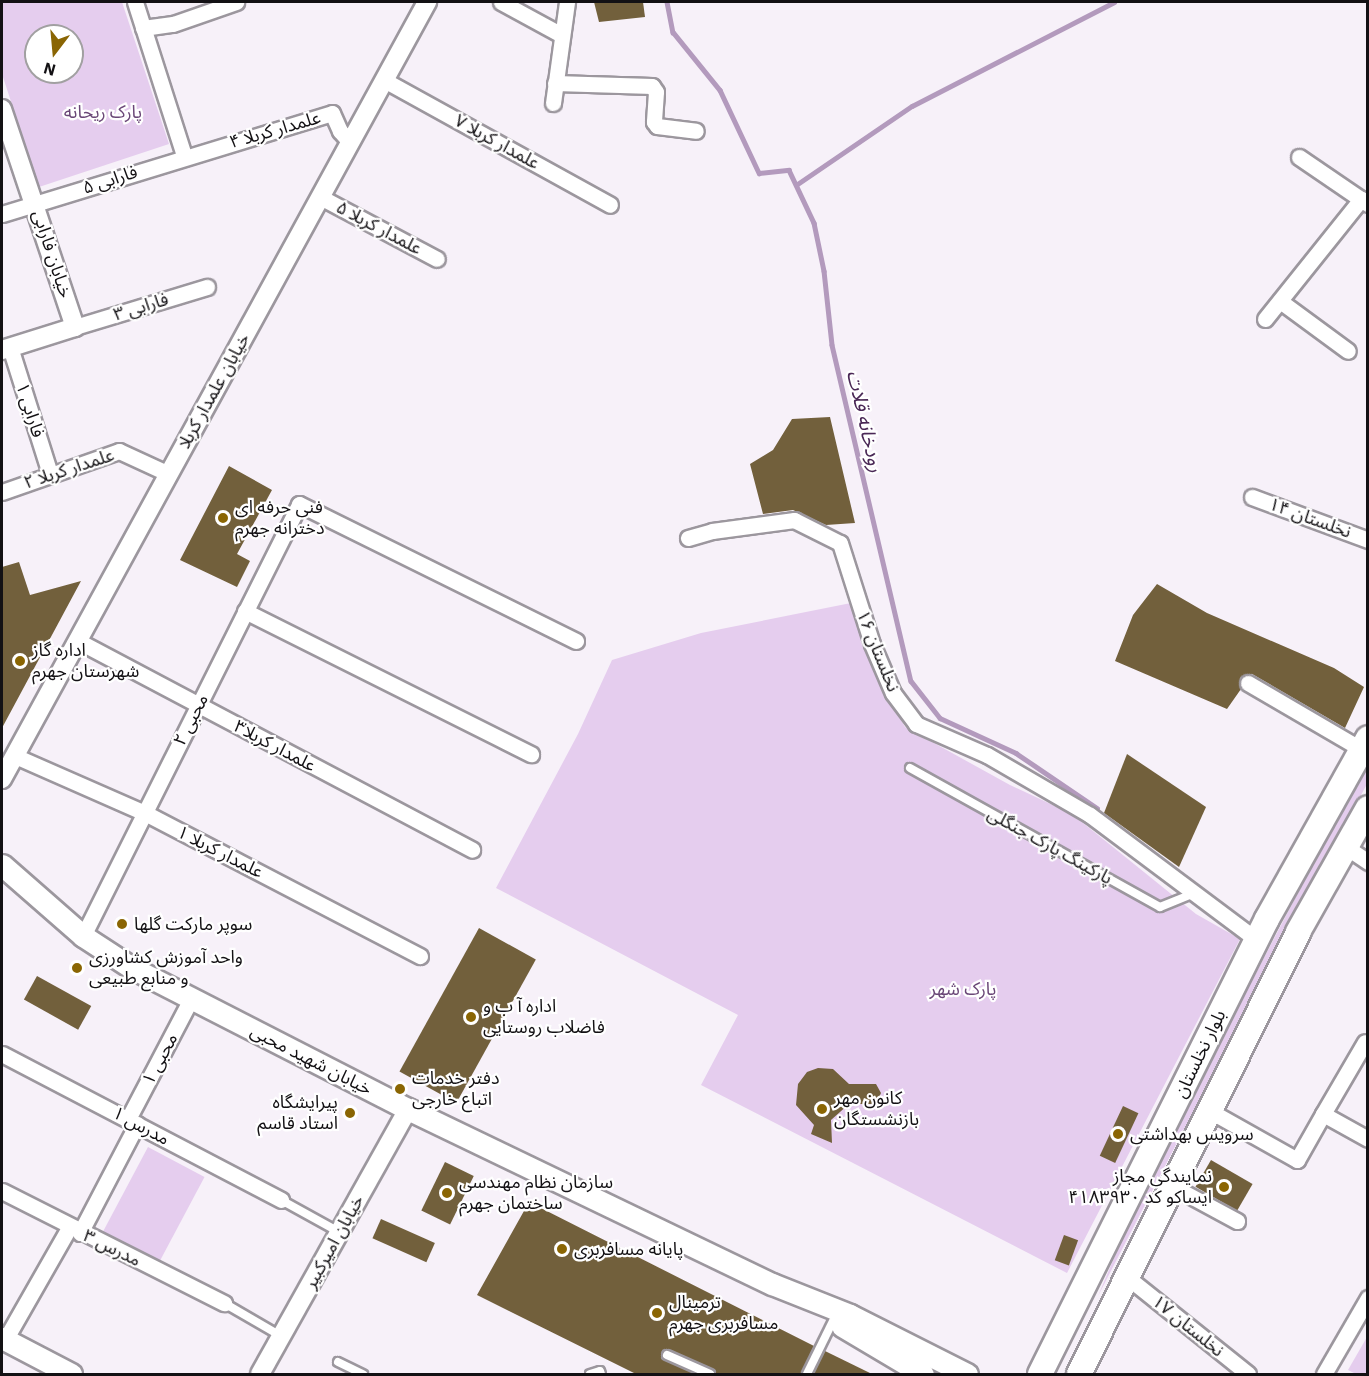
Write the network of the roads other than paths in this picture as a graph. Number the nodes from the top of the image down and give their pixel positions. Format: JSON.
{"nodes":[{"id":1,"x":135,"y":2,"type":"edge"},
{"id":2,"x":236,"y":2,"type":"edge"},
{"id":3,"x":427,"y":2,"type":"edge"},
{"id":4,"x":501,"y":2,"type":"edge"},
{"id":5,"x":567,"y":2,"type":"edge"},
{"id":6,"x":143,"y":28,"type":"junction"},
{"id":7,"x":560,"y":34,"type":"junction"},
{"id":8,"x":384,"y":80,"type":"junction"},
{"id":9,"x":555,"y":83,"type":"junction"},
{"id":10,"x":553,"y":103,"type":"dead end"},
{"id":11,"x":2,"y":109,"type":"edge"},
{"id":12,"x":696,"y":131,"type":"dead end"},
{"id":13,"x":350,"y":142,"type":"junction"},
{"id":14,"x":184,"y":156,"type":"junction"},
{"id":15,"x":1299,"y":157,"type":"dead end"},
{"id":16,"x":320,"y":196,"type":"junction"},
{"id":17,"x":1364,"y":201,"type":"edge"},
{"id":18,"x":36,"y":205,"type":"junction"},
{"id":19,"x":610,"y":205,"type":"dead end"},
{"id":20,"x":2,"y":214,"type":"edge"},
{"id":21,"x":437,"y":259,"type":"dead end"},
{"id":22,"x":207,"y":287,"type":"dead end"},
{"id":23,"x":1280,"y":301,"type":"junction"},
{"id":24,"x":1265,"y":319,"type":"dead end"},
{"id":25,"x":75,"y":327,"type":"junction"},
{"id":26,"x":6,"y":349,"type":"edge"},
{"id":27,"x":1348,"y":351,"type":"dead end"},
{"id":28,"x":50,"y":474,"type":"junction"},
{"id":29,"x":169,"y":474,"type":"junction"},
{"id":30,"x":2,"y":492,"type":"edge"},
{"id":31,"x":1252,"y":497,"type":"dead end"},
{"id":32,"x":688,"y":538,"type":"dead end"},
{"id":33,"x":1368,"y":540,"type":"edge"},
{"id":34,"x":245,"y":612,"type":"junction"},
{"id":35,"x":78,"y":641,"type":"junction"},
{"id":36,"x":576,"y":641,"type":"dead end"},
{"id":37,"x":1248,"y":683,"type":"dead end"},
{"id":38,"x":198,"y":706,"type":"junction"},
{"id":39,"x":1364,"y":743,"type":"edge"},
{"id":40,"x":531,"y":754,"type":"dead end"},
{"id":41,"x":15,"y":756,"type":"junction"},
{"id":42,"x":910,"y":768,"type":"dead end"},
{"id":43,"x":2,"y":779,"type":"edge"},
{"id":44,"x":1368,"y":808,"type":"edge"},
{"id":45,"x":145,"y":813,"type":"junction"},
{"id":46,"x":1346,"y":847,"type":"junction"},
{"id":47,"x":472,"y":850,"type":"dead end"},
{"id":48,"x":1368,"y":862,"type":"edge"},
{"id":49,"x":2,"y":865,"type":"edge"},
{"id":50,"x":1192,"y":894,"type":"junction"},
{"id":51,"x":83,"y":936,"type":"junction"},
{"id":52,"x":1257,"y":940,"type":"junction"},
{"id":53,"x":420,"y":956,"type":"dead end"},
{"id":54,"x":191,"y":999,"type":"junction"},
{"id":55,"x":1365,"y":1042,"type":"dead end"},
{"id":56,"x":2,"y":1054,"type":"edge"},
{"id":57,"x":408,"y":1109,"type":"junction"},
{"id":58,"x":1210,"y":1111,"type":"junction"},
{"id":59,"x":1323,"y":1114,"type":"junction"},
{"id":60,"x":133,"y":1121,"type":"junction"},
{"id":61,"x":1368,"y":1139,"type":"edge"},
{"id":62,"x":1172,"y":1186,"type":"junction"},
{"id":63,"x":2,"y":1191,"type":"edge"},
{"id":64,"x":281,"y":1200,"type":"joint"},
{"id":65,"x":1237,"y":1221,"type":"dead end"},
{"id":66,"x":74,"y":1230,"type":"junction"},
{"id":67,"x":339,"y":1232,"type":"junction"},
{"id":68,"x":1127,"y":1277,"type":"junction"},
{"id":69,"x":772,"y":1284,"type":"junction"},
{"id":70,"x":1368,"y":1298,"type":"edge"},
{"id":71,"x":224,"y":1302,"type":"joint"},
{"id":72,"x":833,"y":1321,"type":"junction"},
{"id":73,"x":281,"y":1336,"type":"junction"},
{"id":74,"x":3,"y":1339,"type":"edge"},
{"id":75,"x":668,"y":1355,"type":"dead end"},
{"id":76,"x":338,"y":1362,"type":"dead end"},
{"id":77,"x":1040,"y":1371,"type":"edge"},
{"id":78,"x":71,"y":1374,"type":"edge"},
{"id":79,"x":260,"y":1374,"type":"edge"},
{"id":80,"x":363,"y":1374,"type":"edge"},
{"id":81,"x":590,"y":1374,"type":"edge"},
{"id":82,"x":601,"y":1374,"type":"edge"},
{"id":83,"x":710,"y":1374,"type":"edge"},
{"id":84,"x":807,"y":1374,"type":"edge"},
{"id":85,"x":923,"y":1374,"type":"edge"},
{"id":86,"x":967,"y":1374,"type":"edge"},
{"id":87,"x":1079,"y":1374,"type":"edge"},
{"id":88,"x":1248,"y":1374,"type":"edge"},
{"id":89,"x":1324,"y":1374,"type":"edge"}],
"edges":[{"from":1,"to":6,"type":"street"},
{"from":2,"to":6,"type":"street"},
{"from":3,"to":8,"type":"street","name":"خیابان علمدار کربلا"},
{"from":4,"to":7,"type":"street"},
{"from":5,"to":7,"type":"street"},
{"from":6,"to":14,"type":"street"},
{"from":7,"to":9,"type":"street"},
{"from":8,"to":13,"type":"street","name":"خیابان علمدار کربلا"},
{"from":8,"to":19,"type":"street","name":"علمدار کربلا ۷"},
{"from":9,"to":10,"type":"street"},
{"from":9,"to":12,"type":"street"},
{"from":11,"to":18,"type":"street","name":"خیابان فارابی"},
{"from":13,"to":14,"type":"street","name":"علمدار کربلا ۴"},
{"from":13,"to":16,"type":"street","name":"خیابان علمدار کربلا"},
{"from":14,"to":18,"type":"street","name":"فارابی ۵"},
{"from":15,"to":17,"type":"street"},
{"from":16,"to":21,"type":"street","name":"علمدار کربلا ۵"},
{"from":16,"to":29,"type":"street","name":"خیابان علمدار کربلا"},
{"from":17,"to":23,"type":"street"},
{"from":18,"to":20,"type":"street","name":"فارابی ۵"},
{"from":18,"to":25,"type":"street","name":"خیابان فارابی"},
{"from":22,"to":25,"type":"street","name":"فارابی ۳"},
{"from":23,"to":24,"type":"street"},
{"from":23,"to":27,"type":"street"},
{"from":25,"to":26,"type":"street"},
{"from":26,"to":28,"type":"street","name":"فارابی ۱"},
{"from":28,"to":29,"type":"street","name":"علمدار کربلا ۲"},
{"from":28,"to":30,"type":"street","name":"علمدار کربلا ۲"},
{"from":29,"to":35,"type":"street","name":"خیابان علمدار کربلا"},
{"from":31,"to":33,"type":"street","name":"نخلستان ۱۴"},
{"from":32,"to":50,"type":"street","name":"نخلستان ۱۶"},
{"from":34,"to":36,"type":"street","name":"محبی ۲"},
{"from":34,"to":38,"type":"street","name":"محبی ۲"},
{"from":34,"to":40,"type":"street"},
{"from":35,"to":38,"type":"street","name":"علمدار کربلا۳"},
{"from":35,"to":41,"type":"street","name":"خیابان علمدار کربلا"},
{"from":37,"to":39,"type":"street"},
{"from":38,"to":45,"type":"street","name":"محبی ۲"},
{"from":38,"to":47,"type":"street","name":"علمدار کربلا۳"},
{"from":39,"to":52,"type":"main road","name":"بلوار نخلستان"},
{"from":41,"to":43,"type":"street","name":"خیابان علمدار کربلا"},
{"from":41,"to":45,"type":"street","name":"علمدار کربلا ۱"},
{"from":42,"to":50,"type":"lane","name":"پارکینگ پارک جنگلی"},
{"from":44,"to":46,"type":"main road","name":"بلوار نخلستان"},
{"from":45,"to":51,"type":"street","name":"محبی ۲"},
{"from":45,"to":53,"type":"street","name":"علمدار کربلا ۱"},
{"from":46,"to":48,"type":"street"},
{"from":46,"to":58,"type":"main road","name":"بلوار نخلستان"},
{"from":49,"to":51,"type":"main road","name":"خیابان شهید محبی"},
{"from":50,"to":52,"type":"street","name":"نخلستان ۱۶"},
{"from":51,"to":54,"type":"main road","name":"خیابان شهید محبی"},
{"from":52,"to":77,"type":"main road","name":"بلوار نخلستان"},
{"from":54,"to":57,"type":"main road","name":"خیابان شهید محبی"},
{"from":54,"to":60,"type":"street","name":"محبی ۱"},
{"from":55,"to":59,"type":"street"},
{"from":56,"to":60,"type":"street","name":"مدرس ۱"},
{"from":57,"to":67,"type":"street","name":"خیابان امیرکبیر"},
{"from":57,"to":69,"type":"main road","name":"خیابان شهید محبی"},
{"from":58,"to":59,"type":"street"},
{"from":58,"to":62,"type":"main road","name":"بلوار نخلستان"},
{"from":59,"to":61,"type":"street"},
{"from":60,"to":64,"type":"street","name":"مدرس ۱"},
{"from":60,"to":66,"type":"street","name":"محبی ۱"},
{"from":62,"to":65,"type":"street"},
{"from":62,"to":68,"type":"main road","name":"بلوار نخلستان"},
{"from":63,"to":66,"type":"street","name":"مدرس ۳"},
{"from":64,"to":67,"type":"lane"},
{"from":66,"to":71,"type":"street","name":"مدرس ۳"},
{"from":66,"to":74,"type":"street","name":"محبی ۱"},
{"from":67,"to":73,"type":"street","name":"خیابان امیرکبیر"},
{"from":68,"to":87,"type":"main road","name":"بلوار نخلستان"},
{"from":68,"to":88,"type":"street","name":"نخلستان ۱۷"},
{"from":69,"to":72,"type":"main road","name":"خیابان شهید محبی"},
{"from":69,"to":86,"type":"main road","name":"خیابان شهید محبی"},
{"from":70,"to":89,"type":"street"},
{"from":71,"to":73,"type":"lane"},
{"from":72,"to":84,"type":"lane"},
{"from":72,"to":85,"type":"main road","name":"خیابان شهید محبی"},
{"from":73,"to":79,"type":"street","name":"خیابان امیرکبیر"},
{"from":74,"to":78,"type":"main road"},
{"from":75,"to":83,"type":"lane"},
{"from":76,"to":80,"type":"lane"},
{"from":81,"to":82,"type":"lane"}]}
